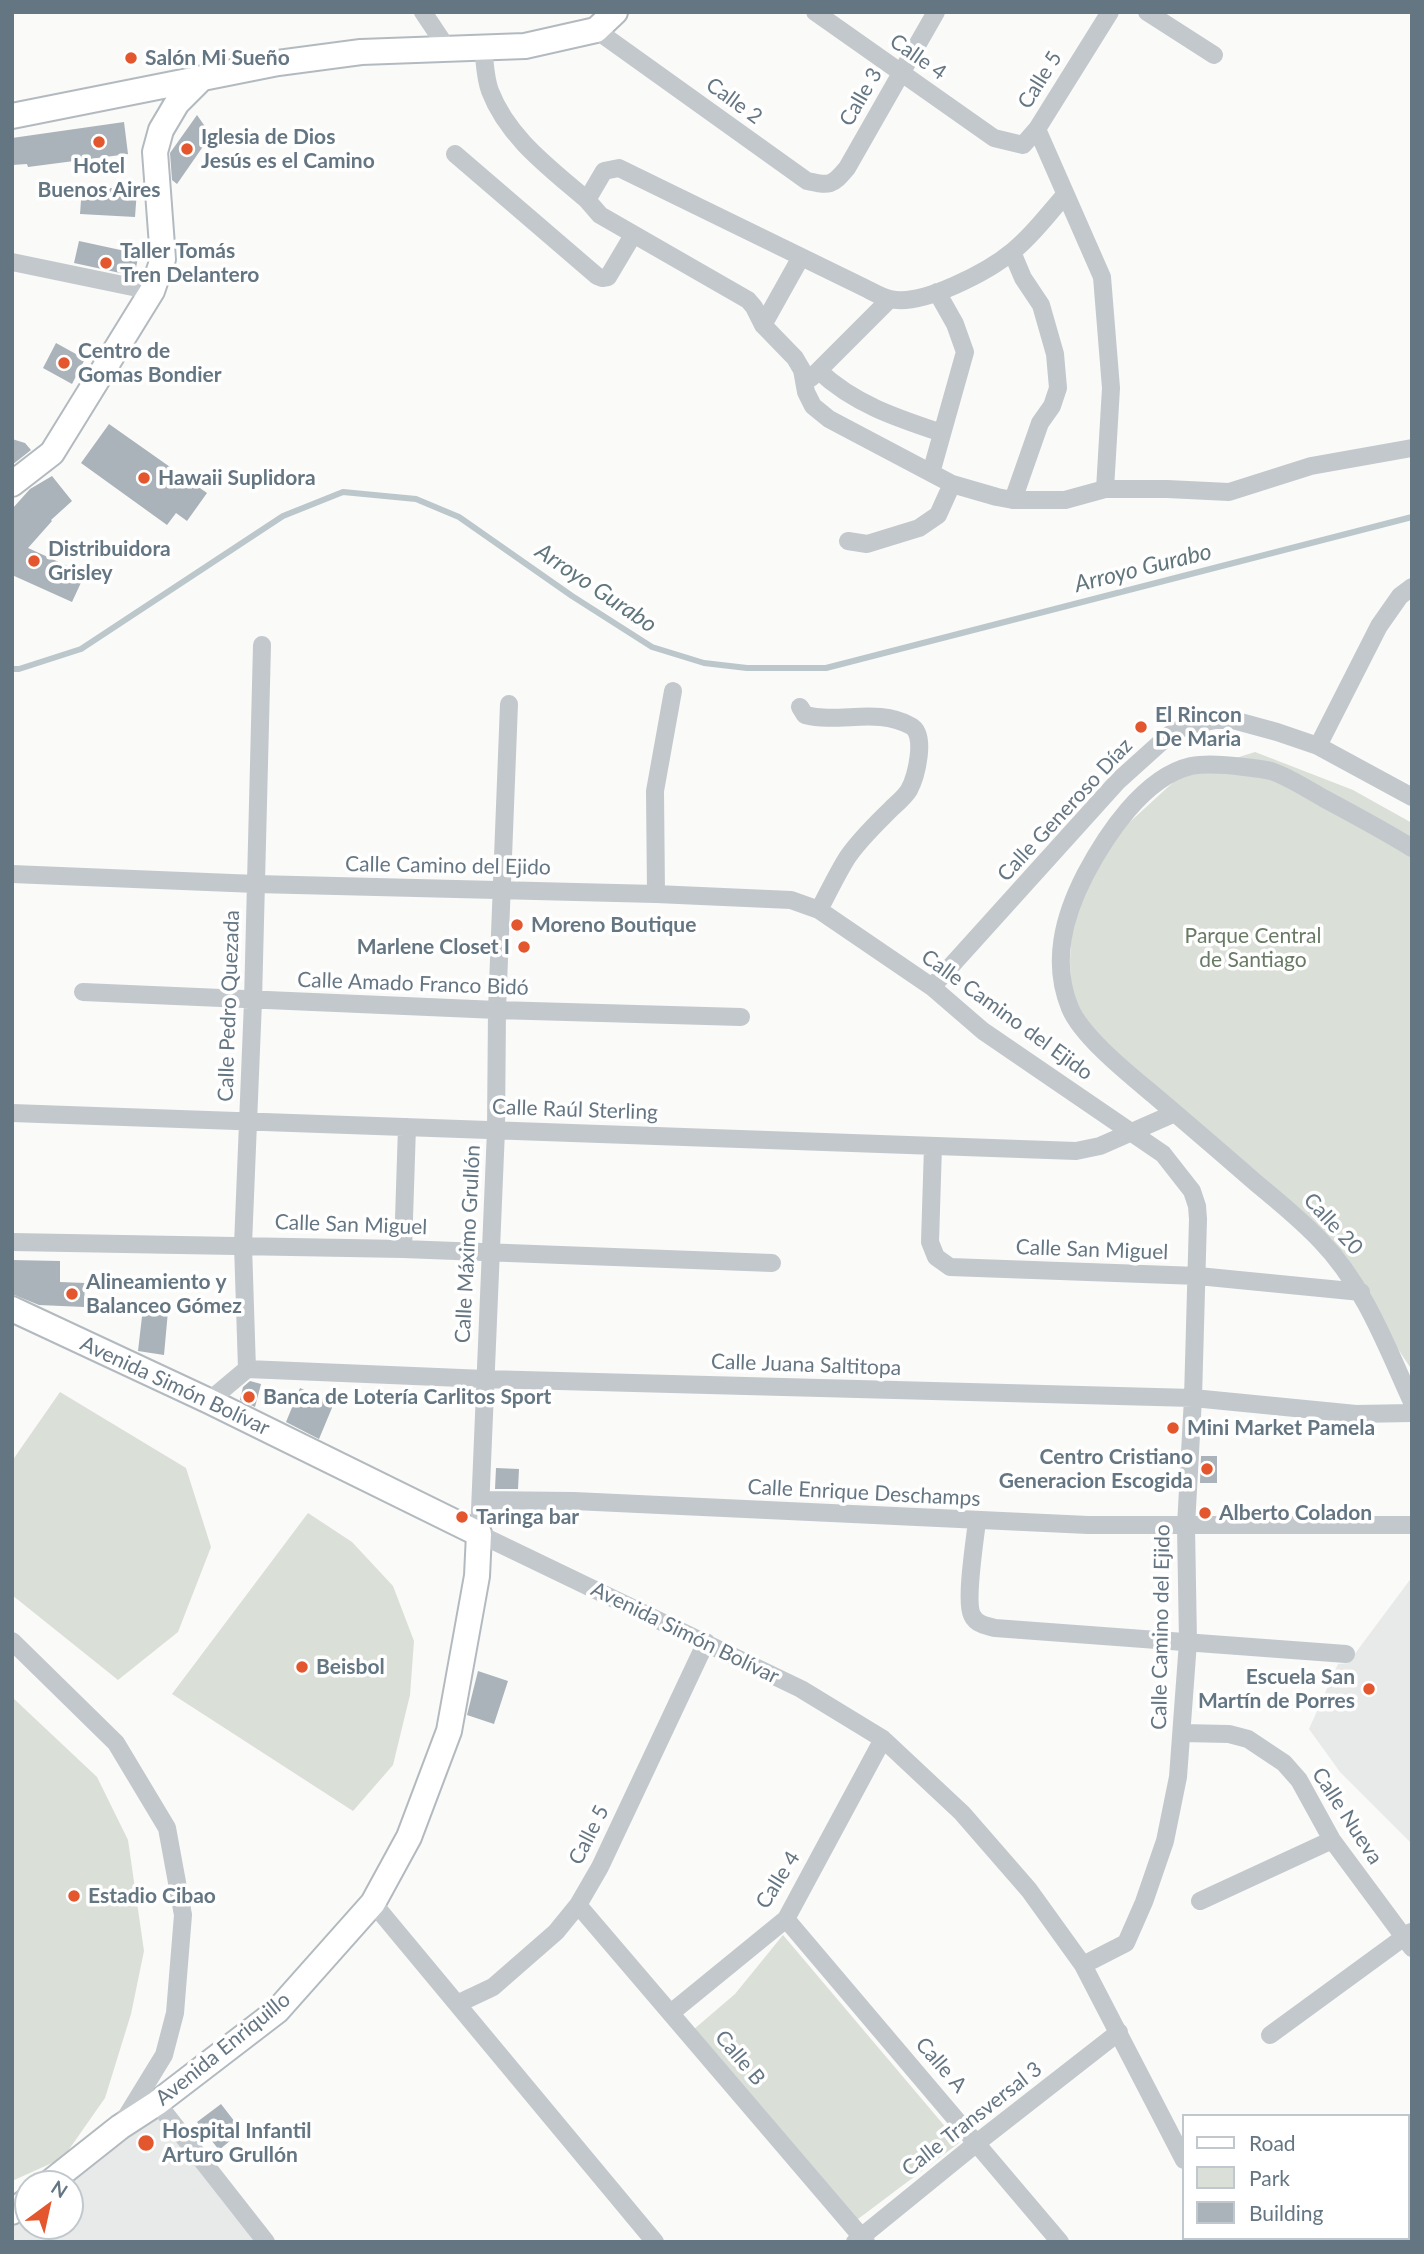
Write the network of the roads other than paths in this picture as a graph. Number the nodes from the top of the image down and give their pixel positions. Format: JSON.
{"nodes":[{"id":1,"x":423,"y":12,"type":"edge"},
{"id":2,"x":615,"y":12,"type":"edge"},
{"id":3,"x":815,"y":12,"type":"edge"},
{"id":4,"x":936,"y":12,"type":"edge"},
{"id":5,"x":1110,"y":12,"type":"edge"},
{"id":6,"x":1147,"y":12,"type":"edge"},
{"id":7,"x":596,"y":30,"type":"junction"},
{"id":8,"x":447,"y":48,"type":"junction"},
{"id":9,"x":483,"y":48,"type":"junction"},
{"id":10,"x":1214,"y":55,"type":"dead end"},
{"id":11,"x":901,"y":73,"type":"junction"},
{"id":12,"x":201,"y":79,"type":"junction"},
{"id":13,"x":12,"y":116,"type":"edge"},
{"id":14,"x":1037,"y":128,"type":"junction"},
{"id":15,"x":994,"y":138,"type":"joint"},
{"id":16,"x":455,"y":154,"type":"dead end"},
{"id":17,"x":847,"y":168,"type":"joint"},
{"id":18,"x":1065,"y":195,"type":"junction"},
{"id":19,"x":587,"y":200,"type":"junction"},
{"id":20,"x":633,"y":235,"type":"junction"},
{"id":21,"x":1012,"y":252,"type":"junction"},
{"id":22,"x":801,"y":257,"type":"junction"},
{"id":23,"x":12,"y":262,"type":"edge"},
{"id":24,"x":152,"y":291,"type":"junction"},
{"id":25,"x":937,"y":292,"type":"junction"},
{"id":26,"x":890,"y":299,"type":"junction"},
{"id":27,"x":763,"y":325,"type":"junction"},
{"id":28,"x":819,"y":371,"type":"junction"},
{"id":29,"x":805,"y":385,"type":"junction"},
{"id":30,"x":942,"y":433,"type":"junction"},
{"id":31,"x":1411,"y":453,"type":"edge"},
{"id":32,"x":931,"y":473,"type":"junction"},
{"id":33,"x":12,"y":484,"type":"edge"},
{"id":34,"x":952,"y":484,"type":"junction"},
{"id":35,"x":1105,"y":489,"type":"junction"},
{"id":36,"x":1013,"y":500,"type":"junction"},
{"id":37,"x":848,"y":541,"type":"dead end"},
{"id":38,"x":1412,"y":587,"type":"edge"},
{"id":39,"x":262,"y":645,"type":"dead end"},
{"id":40,"x":673,"y":691,"type":"dead end"},
{"id":41,"x":509,"y":704,"type":"dead end"},
{"id":42,"x":800,"y":707,"type":"dead end"},
{"id":43,"x":1318,"y":746,"type":"junction"},
{"id":44,"x":1412,"y":797,"type":"edge"},
{"id":45,"x":1412,"y":848,"type":"edge"},
{"id":46,"x":12,"y":874,"type":"edge"},
{"id":47,"x":256,"y":884,"type":"junction"},
{"id":48,"x":502,"y":891,"type":"junction"},
{"id":49,"x":656,"y":894,"type":"junction"},
{"id":50,"x":819,"y":910,"type":"junction"},
{"id":51,"x":932,"y":987,"type":"junction"},
{"id":52,"x":83,"y":992,"type":"dead end"},
{"id":53,"x":253,"y":1001,"type":"junction"},
{"id":54,"x":497,"y":1010,"type":"junction"},
{"id":55,"x":741,"y":1017,"type":"dead end"},
{"id":56,"x":12,"y":1113,"type":"edge"},
{"id":57,"x":1175,"y":1113,"type":"junction"},
{"id":58,"x":248,"y":1123,"type":"junction"},
{"id":59,"x":407,"y":1127,"type":"junction"},
{"id":60,"x":496,"y":1130,"type":"junction"},
{"id":61,"x":1132,"y":1132,"type":"junction"},
{"id":62,"x":933,"y":1146,"type":"junction"},
{"id":63,"x":12,"y":1242,"type":"edge"},
{"id":64,"x":243,"y":1245,"type":"junction"},
{"id":65,"x":402,"y":1249,"type":"junction"},
{"id":66,"x":490,"y":1251,"type":"junction"},
{"id":67,"x":772,"y":1263,"type":"dead end"},
{"id":68,"x":1198,"y":1276,"type":"junction"},
{"id":69,"x":1361,"y":1292,"type":"junction"},
{"id":70,"x":12,"y":1309,"type":"edge"},
{"id":71,"x":247,"y":1369,"type":"junction"},
{"id":72,"x":485,"y":1379,"type":"junction"},
{"id":73,"x":1194,"y":1398,"type":"junction"},
{"id":74,"x":209,"y":1401,"type":"junction"},
{"id":75,"x":1412,"y":1402,"type":"edge"},
{"id":76,"x":1412,"y":1413,"type":"edge"},
{"id":77,"x":481,"y":1500,"type":"junction"},
{"id":78,"x":977,"y":1521,"type":"junction"},
{"id":79,"x":1412,"y":1525,"type":"edge"},
{"id":80,"x":1186,"y":1526,"type":"junction"},
{"id":81,"x":479,"y":1534,"type":"junction"},
{"id":82,"x":12,"y":1641,"type":"edge"},
{"id":83,"x":706,"y":1642,"type":"junction"},
{"id":84,"x":1188,"y":1642,"type":"junction"},
{"id":85,"x":1346,"y":1654,"type":"dead end"},
{"id":86,"x":1182,"y":1733,"type":"junction"},
{"id":87,"x":883,"y":1739,"type":"junction"},
{"id":88,"x":1332,"y":1840,"type":"junction"},
{"id":89,"x":1200,"y":1901,"type":"dead end"},
{"id":90,"x":373,"y":1903,"type":"junction"},
{"id":91,"x":578,"y":1905,"type":"junction"},
{"id":92,"x":786,"y":1919,"type":"junction"},
{"id":93,"x":1409,"y":1939,"type":"edge"},
{"id":94,"x":1083,"y":1965,"type":"junction"},
{"id":95,"x":457,"y":2004,"type":"junction"},
{"id":96,"x":672,"y":2012,"type":"junction"},
{"id":97,"x":1119,"y":2032,"type":"junction"},
{"id":98,"x":1270,"y":2035,"type":"dead end"},
{"id":99,"x":157,"y":2103,"type":"junction"},
{"id":100,"x":120,"y":2127,"type":"junction"},
{"id":101,"x":978,"y":2142,"type":"junction"},
{"id":102,"x":1182,"y":2156,"type":"edge"},
{"id":103,"x":66,"y":2170,"type":"edge"},
{"id":104,"x":861,"y":2240,"type":"edge"},
{"id":105,"x":266,"y":2242,"type":"edge"},
{"id":106,"x":655,"y":2242,"type":"edge"},
{"id":107,"x":1060,"y":2242,"type":"edge"}],
"edges":[{"from":1,"to":8,"type":"street"},
{"from":2,"to":7,"type":"street"},
{"from":3,"to":11,"type":"street","name":"Calle 4"},
{"from":4,"to":11,"type":"street","name":"Calle 3"},
{"from":5,"to":14,"type":"street","name":"Calle 5"},
{"from":6,"to":10,"type":"street"},
{"from":7,"to":9,"type":"street"},
{"from":7,"to":17,"type":"street","name":"Calle 2"},
{"from":8,"to":9,"type":"street"},
{"from":8,"to":12,"type":"street"},
{"from":9,"to":19,"type":"street"},
{"from":11,"to":15,"type":"street","name":"Calle 4"},
{"from":11,"to":17,"type":"street","name":"Calle 3"},
{"from":12,"to":13,"type":"street"},
{"from":12,"to":24,"type":"street"},
{"from":14,"to":15,"type":"street","name":"Calle 5"},
{"from":14,"to":18,"type":"street"},
{"from":16,"to":20,"type":"street"},
{"from":18,"to":21,"type":"street"},
{"from":18,"to":35,"type":"street"},
{"from":19,"to":20,"type":"street"},
{"from":19,"to":22,"type":"street"},
{"from":20,"to":27,"type":"street"},
{"from":21,"to":25,"type":"street"},
{"from":21,"to":36,"type":"street"},
{"from":22,"to":26,"type":"street"},
{"from":22,"to":27,"type":"street"},
{"from":23,"to":24,"type":"street"},
{"from":24,"to":33,"type":"street"},
{"from":25,"to":26,"type":"street"},
{"from":25,"to":30,"type":"street"},
{"from":26,"to":28,"type":"street"},
{"from":27,"to":29,"type":"street"},
{"from":28,"to":29,"type":"street"},
{"from":28,"to":30,"type":"street"},
{"from":29,"to":32,"type":"street"},
{"from":30,"to":32,"type":"street"},
{"from":31,"to":35,"type":"street"},
{"from":32,"to":34,"type":"street"},
{"from":34,"to":36,"type":"street"},
{"from":34,"to":37,"type":"street"},
{"from":35,"to":36,"type":"street"},
{"from":38,"to":43,"type":"street"},
{"from":39,"to":47,"type":"street","name":"Calle Pedro Quezada"},
{"from":40,"to":49,"type":"street"},
{"from":41,"to":48,"type":"street","name":"Calle Máximo Grullón"},
{"from":42,"to":50,"type":"street"},
{"from":43,"to":44,"type":"street","name":"Calle Generoso Díaz"},
{"from":43,"to":51,"type":"street","name":"Calle Generoso Díaz"},
{"from":45,"to":57,"type":"street","name":"Calle 20"},
{"from":46,"to":47,"type":"street","name":"Calle Camino del Ejido"},
{"from":47,"to":48,"type":"street","name":"Calle Camino del Ejido"},
{"from":47,"to":53,"type":"street","name":"Calle Pedro Quezada"},
{"from":48,"to":49,"type":"street","name":"Calle Camino del Ejido"},
{"from":48,"to":54,"type":"street","name":"Calle Máximo Grullón"},
{"from":49,"to":50,"type":"street","name":"Calle Camino del Ejido"},
{"from":50,"to":51,"type":"street","name":"Calle Camino del Ejido"},
{"from":51,"to":61,"type":"street","name":"Calle Camino del Ejido"},
{"from":52,"to":53,"type":"street","name":"Calle Amado Franco Bidó"},
{"from":53,"to":54,"type":"street","name":"Calle Amado Franco Bidó"},
{"from":53,"to":58,"type":"street","name":"Calle Pedro Quezada"},
{"from":54,"to":55,"type":"street","name":"Calle Amado Franco Bidó"},
{"from":54,"to":60,"type":"street","name":"Calle Máximo Grullón"},
{"from":56,"to":58,"type":"street","name":"Calle Raúl Sterling"},
{"from":57,"to":61,"type":"street","name":"Calle Raúl Sterling"},
{"from":57,"to":69,"type":"street","name":"Calle 20"},
{"from":58,"to":59,"type":"street","name":"Calle Raúl Sterling"},
{"from":58,"to":64,"type":"street","name":"Calle Pedro Quezada"},
{"from":59,"to":60,"type":"street","name":"Calle Raúl Sterling"},
{"from":59,"to":65,"type":"street"},
{"from":60,"to":62,"type":"street","name":"Calle Raúl Sterling"},
{"from":60,"to":66,"type":"street","name":"Calle Máximo Grullón"},
{"from":61,"to":62,"type":"street","name":"Calle Raúl Sterling"},
{"from":61,"to":68,"type":"street","name":"Calle Camino del Ejido"},
{"from":62,"to":68,"type":"street","name":"Calle San Miguel"},
{"from":63,"to":64,"type":"street","name":"Calle San Miguel"},
{"from":64,"to":65,"type":"street","name":"Calle San Miguel"},
{"from":64,"to":71,"type":"street","name":"Calle Pedro Quezada"},
{"from":65,"to":66,"type":"street","name":"Calle San Miguel"},
{"from":66,"to":67,"type":"street","name":"Calle San Miguel"},
{"from":66,"to":72,"type":"street","name":"Calle Máximo Grullón"},
{"from":68,"to":69,"type":"street","name":"Calle San Miguel"},
{"from":68,"to":73,"type":"street","name":"Calle Camino del Ejido"},
{"from":69,"to":75,"type":"street","name":"Calle 20"},
{"from":70,"to":74,"type":"street","name":"Avenida Simón Bolívar"},
{"from":71,"to":72,"type":"street","name":"Calle Juana Saltitopa"},
{"from":71,"to":74,"type":"street"},
{"from":72,"to":73,"type":"street","name":"Calle Juana Saltitopa"},
{"from":72,"to":77,"type":"street","name":"Calle Máximo Grullón"},
{"from":73,"to":76,"type":"street","name":"Calle Juana Saltitopa"},
{"from":73,"to":80,"type":"street","name":"Calle Camino del Ejido"},
{"from":74,"to":81,"type":"street","name":"Avenida Simón Bolívar"},
{"from":77,"to":78,"type":"street","name":"Calle Enrique Deschamps"},
{"from":77,"to":81,"type":"street","name":"Calle Máximo Grullón"},
{"from":78,"to":80,"type":"street","name":"Calle Enrique Deschamps"},
{"from":78,"to":84,"type":"street"},
{"from":79,"to":80,"type":"street","name":"Calle Enrique Deschamps"},
{"from":80,"to":84,"type":"street","name":"Calle Camino del Ejido"},
{"from":81,"to":83,"type":"street","name":"Avenida Simón Bolívar"},
{"from":81,"to":90,"type":"street","name":"Avenida Enriquillo"},
{"from":82,"to":100,"type":"street"},
{"from":83,"to":87,"type":"street","name":"Avenida Simón Bolívar"},
{"from":83,"to":91,"type":"street","name":"Calle 5"},
{"from":84,"to":85,"type":"street"},
{"from":84,"to":86,"type":"street","name":"Calle Camino del Ejido"},
{"from":86,"to":88,"type":"street","name":"Calle Nueva"},
{"from":86,"to":94,"type":"street","name":"Calle Camino del Ejido"},
{"from":87,"to":92,"type":"street","name":"Calle 4"},
{"from":87,"to":94,"type":"street","name":"Avenida Simón Bolívar"},
{"from":88,"to":89,"type":"street"},
{"from":88,"to":93,"type":"street","name":"Calle Nueva"},
{"from":90,"to":95,"type":"street"},
{"from":90,"to":99,"type":"street","name":"Avenida Enriquillo"},
{"from":91,"to":95,"type":"street","name":"Calle 5"},
{"from":91,"to":96,"type":"street","name":"Calle B"},
{"from":92,"to":96,"type":"street","name":"Calle 4"},
{"from":92,"to":101,"type":"street","name":"Calle A"},
{"from":93,"to":98,"type":"street"},
{"from":94,"to":97,"type":"street","name":"Avenida Simón Bolívar"},
{"from":95,"to":106,"type":"street"},
{"from":96,"to":104,"type":"street","name":"Calle B"},
{"from":97,"to":101,"type":"street","name":"Calle Transversal 3"},
{"from":97,"to":102,"type":"street","name":"Avenida Simón Bolívar"},
{"from":99,"to":100,"type":"street","name":"Avenida Enriquillo"},
{"from":99,"to":105,"type":"street"},
{"from":100,"to":103,"type":"street","name":"Avenida Enriquillo"},
{"from":101,"to":104,"type":"street","name":"Calle Transversal 3"},
{"from":101,"to":107,"type":"street","name":"Calle A"}]}
